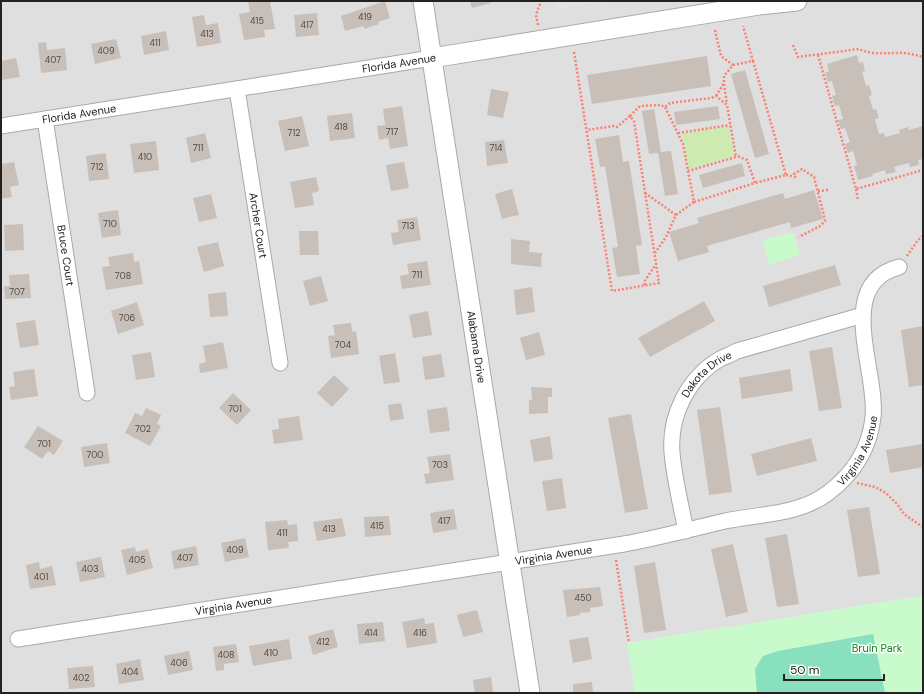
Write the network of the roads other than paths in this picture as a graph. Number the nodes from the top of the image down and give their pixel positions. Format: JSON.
{"nodes":[{"id":1,"x":423,"y":1,"type":"edge"},
{"id":2,"x":798,"y":1,"type":"edge"},
{"id":3,"x":432,"y":58,"type":"junction"},
{"id":4,"x":237,"y":89,"type":"junction"},
{"id":5,"x":45,"y":119,"type":"junction"},
{"id":6,"x":1,"y":126,"type":"edge"},
{"id":7,"x":899,"y":267,"type":"road end"},
{"id":8,"x":863,"y":315,"type":"junction"},
{"id":9,"x":280,"y":363,"type":"dead end"},
{"id":10,"x":87,"y":393,"type":"dead end"},
{"id":11,"x":686,"y":531,"type":"junction"},
{"id":12,"x":510,"y":562,"type":"junction"},
{"id":13,"x":18,"y":638,"type":"dead end"},
{"id":14,"x":530,"y":693,"type":"edge"}],
"edges":[{"from":1,"to":3,"type":"street","name":"Alabama Drive"},
{"from":2,"to":3,"type":"street","name":"Florida Avenue"},
{"from":3,"to":4,"type":"street","name":"Florida Avenue"},
{"from":3,"to":12,"type":"street","name":"Alabama Drive"},
{"from":4,"to":5,"type":"street","name":"Florida Avenue"},
{"from":4,"to":9,"type":"street","name":"Archer Court"},
{"from":5,"to":6,"type":"street","name":"Florida Avenue"},
{"from":5,"to":10,"type":"street","name":"Bruce Court"},
{"from":7,"to":8,"type":"street","name":"Virginia Avenue"},
{"from":8,"to":11,"type":"street","name":"Dakota Drive"},
{"from":8,"to":11,"type":"street","name":"Virginia Avenue"},
{"from":11,"to":12,"type":"street","name":"Virginia Avenue"},
{"from":12,"to":13,"type":"street","name":"Virginia Avenue"},
{"from":12,"to":14,"type":"street","name":"Alabama Drive"}]}
